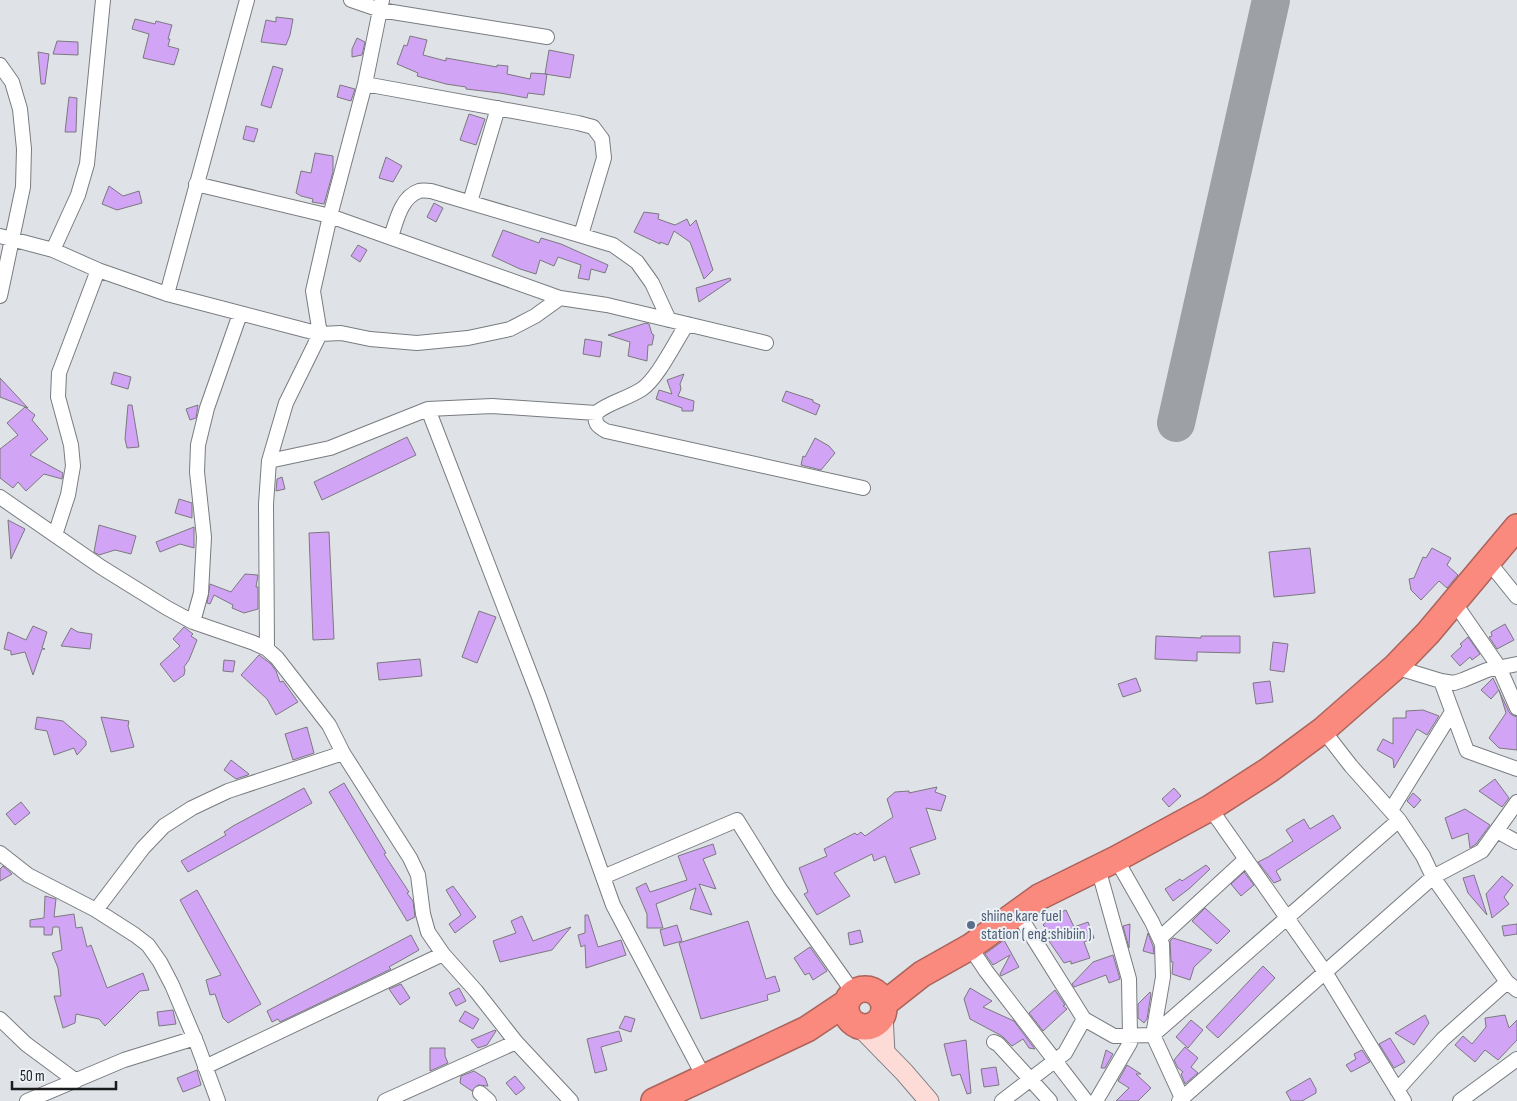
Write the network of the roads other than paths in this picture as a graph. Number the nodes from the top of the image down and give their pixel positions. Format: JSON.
{"nodes":[{"id":1,"x":103,"y":0,"type":"edge"},
{"id":2,"x":246,"y":0,"type":"edge"},
{"id":3,"x":351,"y":0,"type":"edge"},
{"id":4,"x":381,"y":5,"type":"edge"},
{"id":5,"x":547,"y":37,"type":"dead end"},
{"id":6,"x":0,"y":65,"type":"edge"},
{"id":7,"x":365,"y":84,"type":"junction"},
{"id":8,"x":498,"y":108,"type":"junction"},
{"id":9,"x":196,"y":184,"type":"junction"},
{"id":10,"x":470,"y":202,"type":"junction"},
{"id":11,"x":330,"y":216,"type":"junction"},
{"id":12,"x":581,"y":235,"type":"junction"},
{"id":13,"x":390,"y":237,"type":"junction"},
{"id":14,"x":6,"y":238,"type":"edge"},
{"id":15,"x":53,"y":250,"type":"junction"},
{"id":16,"x":98,"y":270,"type":"junction"},
{"id":17,"x":167,"y":294,"type":"junction"},
{"id":18,"x":0,"y":296,"type":"edge"},
{"id":19,"x":560,"y":298,"type":"junction"},
{"id":20,"x":240,"y":314,"type":"junction"},
{"id":21,"x":669,"y":320,"type":"junction"},
{"id":22,"x":687,"y":324,"type":"junction"},
{"id":23,"x":320,"y":334,"type":"junction"},
{"id":24,"x":766,"y":344,"type":"dead end"},
{"id":25,"x":428,"y":409,"type":"junction"},
{"id":26,"x":596,"y":413,"type":"junction"},
{"id":27,"x":270,"y":461,"type":"junction"},
{"id":28,"x":863,"y":488,"type":"dead end"},
{"id":29,"x":0,"y":497,"type":"edge"},
{"id":30,"x":1517,"y":528,"type":"edge"},
{"id":31,"x":55,"y":535,"type":"junction"},
{"id":32,"x":1488,"y":561,"type":"junction"},
{"id":33,"x":1517,"y":598,"type":"edge"},
{"id":34,"x":1454,"y":602,"type":"junction"},
{"id":35,"x":193,"y":622,"type":"junction"},
{"id":36,"x":267,"y":649,"type":"junction"},
{"id":37,"x":1517,"y":664,"type":"edge"},
{"id":38,"x":1395,"y":667,"type":"junction"},
{"id":39,"x":1499,"y":667,"type":"junction"},
{"id":40,"x":1441,"y":681,"type":"junction"},
{"id":41,"x":1517,"y":708,"type":"edge"},
{"id":42,"x":1452,"y":712,"type":"junction"},
{"id":43,"x":1323,"y":730,"type":"junction"},
{"id":44,"x":343,"y":753,"type":"junction"},
{"id":45,"x":1517,"y":769,"type":"edge"},
{"id":46,"x":1517,"y":802,"type":"edge"},
{"id":47,"x":1210,"y":808,"type":"junction"},
{"id":48,"x":1395,"y":815,"type":"junction"},
{"id":49,"x":1497,"y":831,"type":"junction"},
{"id":50,"x":1517,"y":842,"type":"edge"},
{"id":51,"x":0,"y":853,"type":"edge"},
{"id":52,"x":1246,"y":858,"type":"junction"},
{"id":53,"x":1107,"y":864,"type":"junction"},
{"id":54,"x":603,"y":877,"type":"junction"},
{"id":55,"x":1433,"y":877,"type":"junction"},
{"id":56,"x":96,"y":910,"type":"junction"},
{"id":57,"x":1017,"y":912,"type":"junction"},
{"id":58,"x":1287,"y":918,"type":"junction"},
{"id":59,"x":1160,"y":938,"type":"junction"},
{"id":60,"x":970,"y":946,"type":"junction"},
{"id":61,"x":443,"y":954,"type":"junction"},
{"id":62,"x":1325,"y":972,"type":"junction"},
{"id":63,"x":1512,"y":986,"type":"edge"},
{"id":64,"x":864,"y":1008,"type":"junction"},
{"id":65,"x":0,"y":1019,"type":"edge"},
{"id":66,"x":1084,"y":1019,"type":"junction"},
{"id":67,"x":1130,"y":1035,"type":"junction"},
{"id":68,"x":1153,"y":1035,"type":"junction"},
{"id":69,"x":195,"y":1038,"type":"junction"},
{"id":70,"x":516,"y":1042,"type":"junction"},
{"id":71,"x":994,"y":1042,"type":"dead end"},
{"id":72,"x":1517,"y":1059,"type":"edge"},
{"id":73,"x":1054,"y":1061,"type":"junction"},
{"id":74,"x":205,"y":1067,"type":"junction"},
{"id":75,"x":704,"y":1078,"type":"junction"},
{"id":76,"x":1030,"y":1079,"type":"junction"},
{"id":77,"x":76,"y":1081,"type":"junction"},
{"id":78,"x":1401,"y":1095,"type":"edge"},
{"id":79,"x":1180,"y":1099,"type":"edge"},
{"id":80,"x":662,"y":1100,"type":"edge"},
{"id":81,"x":27,"y":1101,"type":"edge"},
{"id":82,"x":218,"y":1101,"type":"edge"},
{"id":83,"x":385,"y":1101,"type":"edge"},
{"id":84,"x":571,"y":1101,"type":"edge"},
{"id":85,"x":928,"y":1101,"type":"edge"},
{"id":86,"x":1002,"y":1101,"type":"edge"},
{"id":87,"x":1050,"y":1101,"type":"edge"},
{"id":88,"x":1086,"y":1101,"type":"edge"},
{"id":89,"x":1096,"y":1101,"type":"edge"},
{"id":90,"x":1460,"y":1101,"type":"edge"}],
"edges":[{"from":1,"to":15,"type":"street"},
{"from":2,"to":9,"type":"street"},
{"from":3,"to":4,"type":"street"},
{"from":4,"to":5,"type":"street"},
{"from":4,"to":7,"type":"street"},
{"from":6,"to":14,"type":"street"},
{"from":7,"to":8,"type":"street"},
{"from":7,"to":11,"type":"street"},
{"from":8,"to":10,"type":"street"},
{"from":8,"to":12,"type":"street"},
{"from":9,"to":11,"type":"street"},
{"from":9,"to":17,"type":"street"},
{"from":10,"to":12,"type":"street"},
{"from":10,"to":13,"type":"street"},
{"from":11,"to":13,"type":"street"},
{"from":11,"to":23,"type":"street"},
{"from":12,"to":21,"type":"street"},
{"from":13,"to":19,"type":"street"},
{"from":14,"to":15,"type":"street"},
{"from":14,"to":18,"type":"street"},
{"from":15,"to":16,"type":"street"},
{"from":16,"to":17,"type":"street"},
{"from":16,"to":31,"type":"street"},
{"from":17,"to":20,"type":"street"},
{"from":19,"to":21,"type":"street"},
{"from":19,"to":23,"type":"street"},
{"from":20,"to":23,"type":"street"},
{"from":20,"to":35,"type":"street"},
{"from":21,"to":22,"type":"street"},
{"from":22,"to":24,"type":"street"},
{"from":22,"to":26,"type":"street"},
{"from":23,"to":27,"type":"street"},
{"from":25,"to":26,"type":"street"},
{"from":25,"to":27,"type":"street"},
{"from":25,"to":54,"type":"street"},
{"from":26,"to":28,"type":"street"},
{"from":27,"to":36,"type":"street"},
{"from":29,"to":31,"type":"street"},
{"from":30,"to":32,"type":"highway"},
{"from":31,"to":35,"type":"street"},
{"from":32,"to":33,"type":"street"},
{"from":32,"to":34,"type":"highway"},
{"from":34,"to":38,"type":"highway"},
{"from":34,"to":39,"type":"street"},
{"from":35,"to":36,"type":"street"},
{"from":36,"to":44,"type":"street"},
{"from":37,"to":39,"type":"street"},
{"from":38,"to":40,"type":"street"},
{"from":38,"to":43,"type":"highway"},
{"from":39,"to":40,"type":"street"},
{"from":39,"to":41,"type":"street"},
{"from":40,"to":42,"type":"street"},
{"from":42,"to":45,"type":"street"},
{"from":42,"to":48,"type":"street"},
{"from":43,"to":47,"type":"highway"},
{"from":43,"to":48,"type":"street"},
{"from":44,"to":56,"type":"street"},
{"from":44,"to":61,"type":"street"},
{"from":46,"to":49,"type":"street"},
{"from":47,"to":52,"type":"street"},
{"from":47,"to":53,"type":"highway"},
{"from":48,"to":55,"type":"street"},
{"from":48,"to":58,"type":"street"},
{"from":49,"to":50,"type":"street"},
{"from":49,"to":55,"type":"street"},
{"from":51,"to":56,"type":"street"},
{"from":52,"to":58,"type":"street"},
{"from":52,"to":59,"type":"street"},
{"from":53,"to":57,"type":"highway"},
{"from":53,"to":59,"type":"street"},
{"from":53,"to":67,"type":"street"},
{"from":54,"to":64,"type":"street"},
{"from":54,"to":75,"type":"street"},
{"from":55,"to":62,"type":"street"},
{"from":55,"to":63,"type":"street"},
{"from":56,"to":69,"type":"street"},
{"from":57,"to":60,"type":"highway"},
{"from":57,"to":66,"type":"street"},
{"from":58,"to":62,"type":"street"},
{"from":58,"to":68,"type":"street"},
{"from":59,"to":68,"type":"street"},
{"from":60,"to":64,"type":"highway"},
{"from":60,"to":73,"type":"street"},
{"from":61,"to":70,"type":"street"},
{"from":61,"to":74,"type":"street"},
{"from":62,"to":78,"type":"street"},
{"from":62,"to":79,"type":"street"},
{"from":63,"to":78,"type":"street"},
{"from":64,"to":75,"type":"highway"},
{"from":64,"to":85,"type":"street"},
{"from":65,"to":77,"type":"street"},
{"from":66,"to":67,"type":"street"},
{"from":66,"to":73,"type":"street"},
{"from":67,"to":68,"type":"street"},
{"from":67,"to":89,"type":"street"},
{"from":68,"to":79,"type":"street"},
{"from":69,"to":74,"type":"street"},
{"from":69,"to":77,"type":"street"},
{"from":70,"to":83,"type":"street"},
{"from":70,"to":84,"type":"street"},
{"from":71,"to":76,"type":"street"},
{"from":72,"to":90,"type":"street"},
{"from":73,"to":76,"type":"street"},
{"from":73,"to":88,"type":"street"},
{"from":74,"to":82,"type":"street"},
{"from":75,"to":80,"type":"highway"},
{"from":76,"to":86,"type":"street"},
{"from":76,"to":87,"type":"street"},
{"from":77,"to":81,"type":"street"}]}
